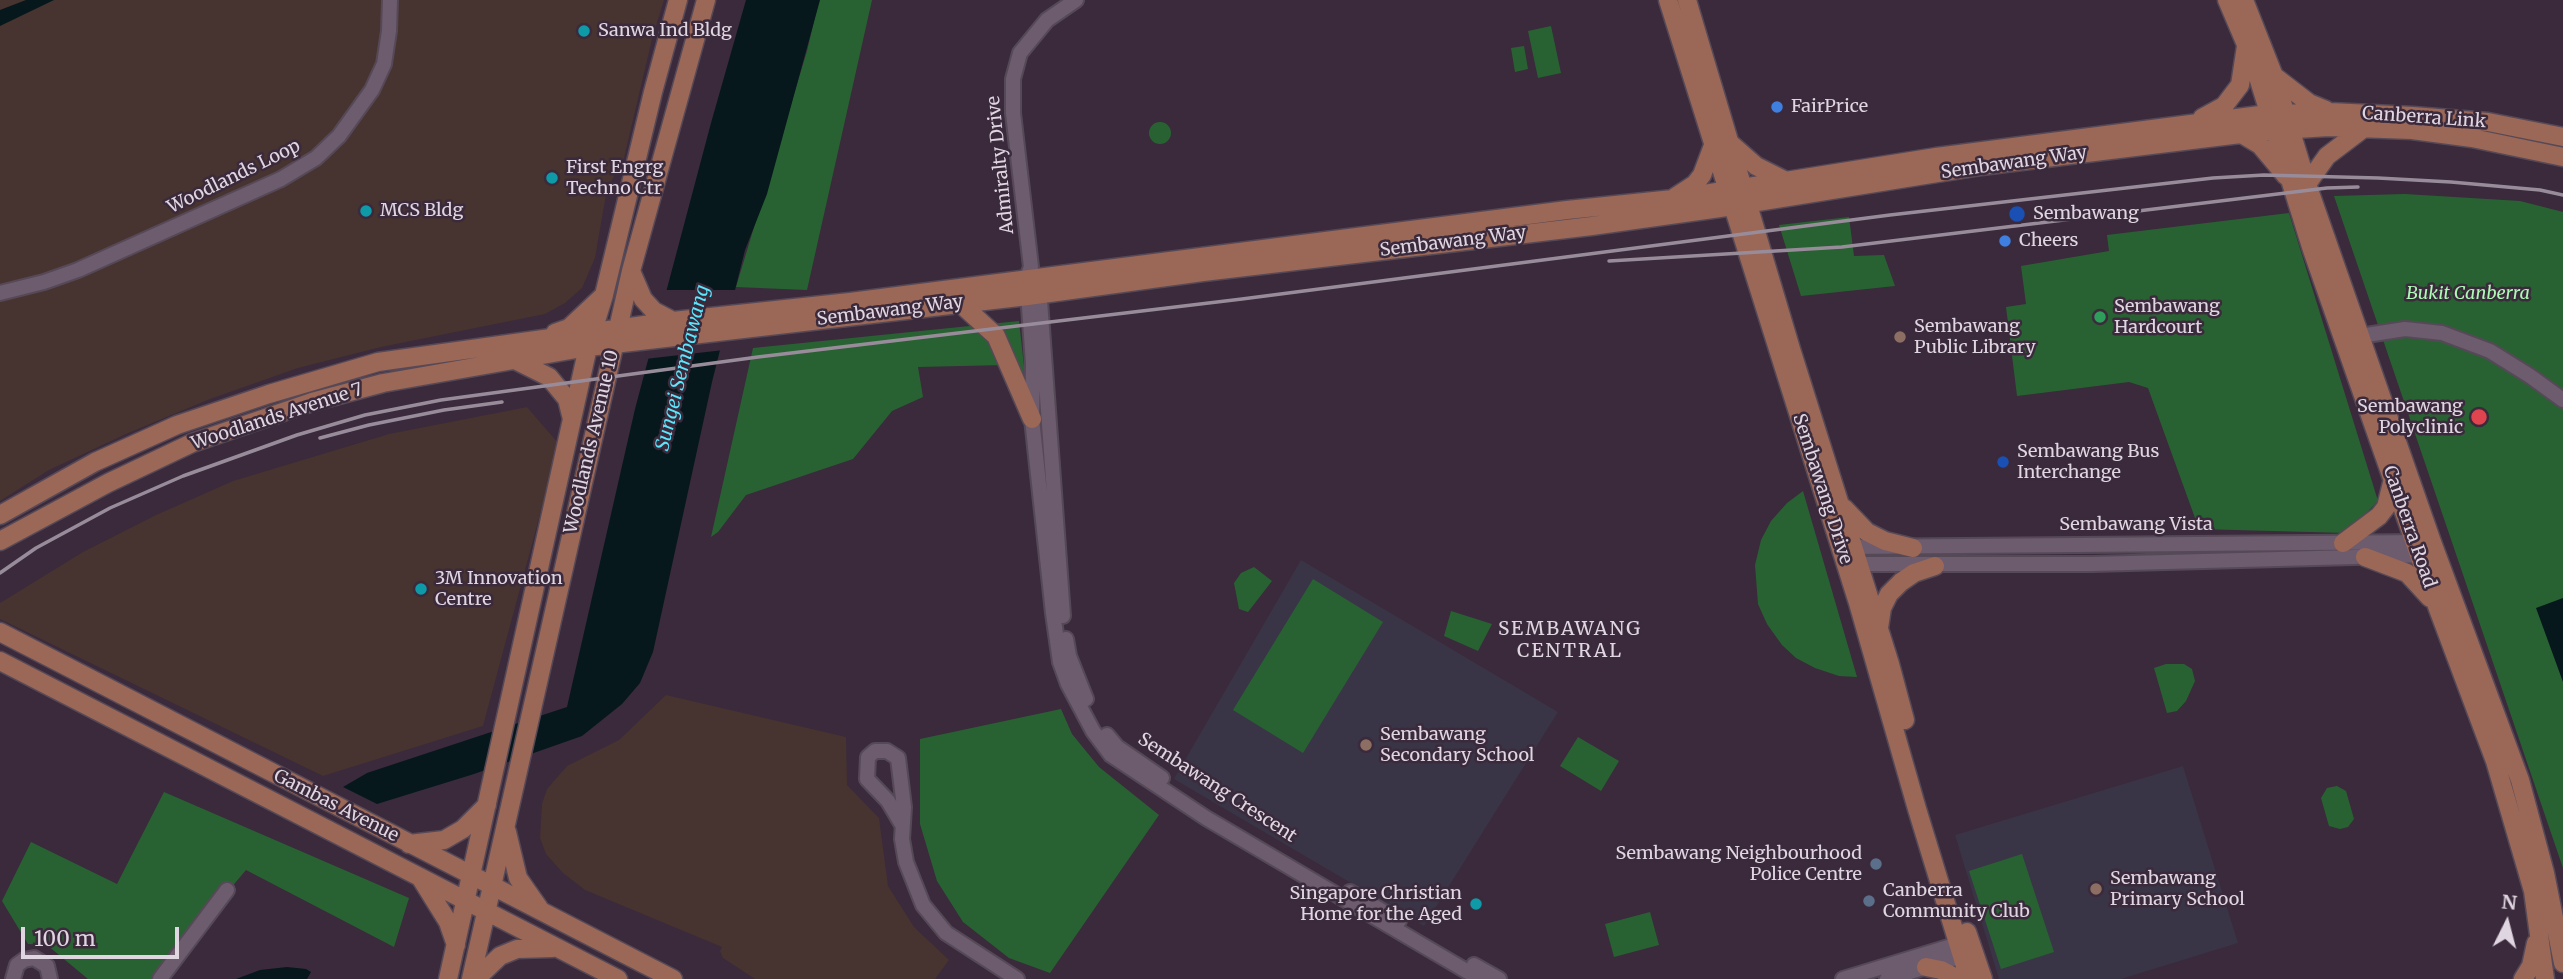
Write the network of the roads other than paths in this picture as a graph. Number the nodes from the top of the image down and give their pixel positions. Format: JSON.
{"nodes":[{"id":1,"x":390,"y":0,"type":"edge"},
{"id":2,"x":678,"y":0,"type":"edge"},
{"id":3,"x":706,"y":0,"type":"edge"},
{"id":4,"x":1076,"y":0,"type":"edge"},
{"id":5,"x":1668,"y":0,"type":"edge"},
{"id":6,"x":1687,"y":0,"type":"edge"},
{"id":7,"x":2227,"y":0,"type":"edge"},
{"id":8,"x":2244,"y":0,"type":"edge"},
{"id":9,"x":2246,"y":46,"type":"junction"},
{"id":10,"x":2274,"y":76,"type":"junction"},
{"id":11,"x":2330,"y":112,"type":"junction"},
{"id":12,"x":2280,"y":121,"type":"junction"},
{"id":13,"x":2193,"y":123,"type":"junction"},
{"id":14,"x":2364,"y":128,"type":"junction"},
{"id":15,"x":2240,"y":133,"type":"junction"},
{"id":16,"x":2563,"y":137,"type":"edge"},
{"id":17,"x":1721,"y":142,"type":"junction"},
{"id":18,"x":2563,"y":156,"type":"edge"},
{"id":19,"x":1788,"y":182,"type":"junction"},
{"id":20,"x":2299,"y":183,"type":"junction"},
{"id":21,"x":1739,"y":197,"type":"junction"},
{"id":22,"x":1672,"y":199,"type":"junction"},
{"id":23,"x":1567,"y":210,"type":"junction"},
{"id":24,"x":1592,"y":226,"type":"junction"},
{"id":25,"x":631,"y":271,"type":"junction"},
{"id":26,"x":1033,"y":282,"type":"junction"},
{"id":27,"x":0,"y":293,"type":"edge"},
{"id":28,"x":604,"y":295,"type":"junction"},
{"id":29,"x":960,"y":303,"type":"junction"},
{"id":30,"x":757,"y":319,"type":"junction"},
{"id":31,"x":673,"y":321,"type":"junction"},
{"id":32,"x":651,"y":332,"type":"junction"},
{"id":33,"x":2360,"y":336,"type":"junction"},
{"id":34,"x":616,"y":338,"type":"junction"},
{"id":35,"x":539,"y":340,"type":"junction"},
{"id":36,"x":590,"y":340,"type":"junction"},
{"id":37,"x":517,"y":361,"type":"junction"},
{"id":38,"x":2563,"y":400,"type":"edge"},
{"id":39,"x":572,"y":419,"type":"junction"},
{"id":40,"x":1032,"y":419,"type":"junction"},
{"id":41,"x":2393,"y":479,"type":"junction"},
{"id":42,"x":1841,"y":505,"type":"junction"},
{"id":43,"x":0,"y":515,"type":"edge"},
{"id":44,"x":0,"y":541,"type":"edge"},
{"id":45,"x":2343,"y":543,"type":"junction"},
{"id":46,"x":1913,"y":548,"type":"junction"},
{"id":47,"x":2426,"y":549,"type":"junction"},
{"id":48,"x":1850,"y":556,"type":"junction"},
{"id":49,"x":2365,"y":557,"type":"junction"},
{"id":50,"x":1935,"y":566,"type":"junction"},
{"id":51,"x":2446,"y":613,"type":"junction"},
{"id":52,"x":1878,"y":628,"type":"junction"},
{"id":53,"x":0,"y":632,"type":"edge"},
{"id":54,"x":0,"y":661,"type":"edge"},
{"id":55,"x":487,"y":805,"type":"junction"},
{"id":56,"x":901,"y":823,"type":"junction"},
{"id":57,"x":506,"y":829,"type":"junction"},
{"id":58,"x":409,"y":844,"type":"junction"},
{"id":59,"x":2545,"y":873,"type":"junction"},
{"id":60,"x":471,"y":876,"type":"junction"},
{"id":61,"x":419,"y":877,"type":"junction"},
{"id":62,"x":493,"y":887,"type":"junction"},
{"id":63,"x":227,"y":890,"type":"dead end"},
{"id":64,"x":2563,"y":892,"type":"edge"},
{"id":65,"x":466,"y":901,"type":"junction"},
{"id":66,"x":486,"y":912,"type":"junction"},
{"id":67,"x":545,"y":914,"type":"junction"},
{"id":68,"x":2538,"y":932,"type":"junction"},
{"id":69,"x":456,"y":945,"type":"junction"},
{"id":70,"x":557,"y":948,"type":"junction"},
{"id":71,"x":1966,"y":948,"type":"junction"},
{"id":72,"x":2563,"y":963,"type":"edge"},
{"id":73,"x":1926,"y":967,"type":"junction"},
{"id":74,"x":13,"y":979,"type":"edge"},
{"id":75,"x":50,"y":979,"type":"edge"},
{"id":76,"x":160,"y":979,"type":"edge"},
{"id":77,"x":448,"y":979,"type":"edge"},
{"id":78,"x":474,"y":979,"type":"edge"},
{"id":79,"x":618,"y":979,"type":"edge"},
{"id":80,"x":673,"y":979,"type":"edge"},
{"id":81,"x":1017,"y":979,"type":"edge"},
{"id":82,"x":1480,"y":979,"type":"edge"},
{"id":83,"x":1499,"y":979,"type":"edge"},
{"id":84,"x":1843,"y":979,"type":"edge"},
{"id":85,"x":1886,"y":979,"type":"edge"},
{"id":86,"x":1958,"y":979,"type":"edge"},
{"id":87,"x":1969,"y":979,"type":"edge"},
{"id":88,"x":1983,"y":979,"type":"edge"},
{"id":89,"x":2523,"y":979,"type":"edge"},
{"id":90,"x":2545,"y":979,"type":"edge"}],
"edges":[{"from":1,"to":27,"type":"street","name":"Woodlands Loop"},
{"from":2,"to":28,"type":"main road","name":"Woodlands Avenue 10"},
{"from":3,"to":25,"type":"main road","name":"Woodlands Avenue 10"},
{"from":4,"to":26,"type":"street","name":"Admiralty Drive"},
{"from":5,"to":17,"type":"main road","name":"Sembawang Drive"},
{"from":6,"to":17,"type":"main road","name":"Sembawang Drive"},
{"from":7,"to":9,"type":"main road","name":"Canberra Road"},
{"from":8,"to":10,"type":"main road","name":"Canberra Road"},
{"from":9,"to":12,"type":"main road","name":"Canberra Road"},
{"from":9,"to":13,"type":"main road"},
{"from":10,"to":11,"type":"main road"},
{"from":10,"to":12,"type":"main road","name":"Canberra Road"},
{"from":11,"to":12,"type":"main road","name":"Canberra Link"},
{"from":11,"to":16,"type":"main road","name":"Canberra Link"},
{"from":12,"to":13,"type":"main road","name":"Sembawang Way"},
{"from":12,"to":14,"type":"main road","name":"Canberra Link"},
{"from":12,"to":15,"type":"main road","name":"Sembawang Way"},
{"from":12,"to":20,"type":"main road","name":"Canberra Road"},
{"from":13,"to":19,"type":"main road","name":"Sembawang Way"},
{"from":14,"to":18,"type":"main road","name":"Canberra Link"},
{"from":14,"to":20,"type":"main road"},
{"from":15,"to":20,"type":"main road"},
{"from":15,"to":21,"type":"main road","name":"Sembawang Way"},
{"from":17,"to":19,"type":"main road"},
{"from":17,"to":21,"type":"main road","name":"Sembawang Drive"},
{"from":17,"to":22,"type":"main road"},
{"from":19,"to":21,"type":"main road","name":"Sembawang Way"},
{"from":20,"to":33,"type":"main road","name":"Canberra Road"},
{"from":20,"to":41,"type":"main road","name":"Canberra Road"},
{"from":21,"to":22,"type":"main road","name":"Sembawang Way"},
{"from":21,"to":24,"type":"main road","name":"Sembawang Way"},
{"from":21,"to":42,"type":"main road","name":"Sembawang Drive"},
{"from":21,"to":48,"type":"main road","name":"Sembawang Drive"},
{"from":22,"to":23,"type":"main road","name":"Sembawang Way"},
{"from":23,"to":24,"type":"main road"},
{"from":23,"to":26,"type":"main road","name":"Sembawang Way"},
{"from":24,"to":26,"type":"main road","name":"Sembawang Way"},
{"from":25,"to":31,"type":"main road"},
{"from":25,"to":34,"type":"main road","name":"Woodlands Avenue 10"},
{"from":26,"to":29,"type":"main road","name":"Sembawang Way"},
{"from":26,"to":30,"type":"main road","name":"Sembawang Way"},
{"from":26,"to":40,"type":"street","name":"Sembawang Crescent"},
{"from":26,"to":83,"type":"street","name":"Sembawang Crescent"},
{"from":28,"to":35,"type":"main road"},
{"from":28,"to":36,"type":"main road","name":"Woodlands Avenue 10"},
{"from":29,"to":30,"type":"main road","name":"Sembawang Way"},
{"from":29,"to":40,"type":"main road"},
{"from":30,"to":31,"type":"main road","name":"Sembawang Way"},
{"from":30,"to":32,"type":"main road","name":"Sembawang Way"},
{"from":31,"to":32,"type":"main road","name":"Sembawang Way"},
{"from":32,"to":34,"type":"main road","name":"Sembawang Way"},
{"from":33,"to":38,"type":"street"},
{"from":33,"to":47,"type":"main road","name":"Canberra Road"},
{"from":34,"to":36,"type":"main road","name":"Woodlands Avenue 7"},
{"from":34,"to":57,"type":"main road","name":"Woodlands Avenue 10"},
{"from":35,"to":36,"type":"main road","name":"Woodlands Avenue 7"},
{"from":35,"to":43,"type":"main road","name":"Woodlands Avenue 7"},
{"from":36,"to":37,"type":"main road","name":"Woodlands Avenue 7"},
{"from":36,"to":39,"type":"main road","name":"Woodlands Avenue 10"},
{"from":37,"to":39,"type":"main road"},
{"from":37,"to":44,"type":"main road","name":"Woodlands Avenue 7"},
{"from":39,"to":55,"type":"main road","name":"Woodlands Avenue 10"},
{"from":40,"to":82,"type":"street","name":"Sembawang Crescent"},
{"from":41,"to":45,"type":"main road"},
{"from":41,"to":47,"type":"main road","name":"Canberra Road"},
{"from":42,"to":46,"type":"main road"},
{"from":42,"to":48,"type":"main road","name":"Sembawang Drive"},
{"from":45,"to":46,"type":"street","name":"Sembawang Vista"},
{"from":45,"to":47,"type":"street","name":"Sembawang Vista"},
{"from":46,"to":48,"type":"street","name":"Sembawang Vista"},
{"from":47,"to":49,"type":"street","name":"Sembawang Vista"},
{"from":47,"to":51,"type":"main road","name":"Canberra Road"},
{"from":48,"to":50,"type":"street","name":"Sembawang Vista"},
{"from":48,"to":52,"type":"main road","name":"Sembawang Drive"},
{"from":48,"to":71,"type":"main road","name":"Sembawang Drive"},
{"from":49,"to":50,"type":"street","name":"Sembawang Vista"},
{"from":49,"to":51,"type":"main road"},
{"from":50,"to":52,"type":"main road"},
{"from":51,"to":59,"type":"main road","name":"Canberra Road"},
{"from":51,"to":68,"type":"main road","name":"Canberra Road"},
{"from":52,"to":71,"type":"main road","name":"Sembawang Drive"},
{"from":53,"to":58,"type":"main road","name":"Gambas Avenue"},
{"from":54,"to":61,"type":"main road","name":"Gambas Avenue"},
{"from":55,"to":58,"type":"main road"},
{"from":55,"to":60,"type":"main road","name":"Woodlands Avenue 10"},
{"from":56,"to":56,"type":"street"},
{"from":56,"to":81,"type":"street"},
{"from":57,"to":62,"type":"main road","name":"Woodlands Avenue 10"},
{"from":57,"to":67,"type":"main road"},
{"from":58,"to":60,"type":"main road","name":"Gambas Avenue"},
{"from":59,"to":64,"type":"main road"},
{"from":59,"to":72,"type":"main road","name":"Canberra Road"},
{"from":60,"to":62,"type":"main road","name":"Gambas Avenue"},
{"from":60,"to":65,"type":"main road","name":"Woodlands Avenue 10"},
{"from":61,"to":65,"type":"main road","name":"Gambas Avenue"},
{"from":61,"to":69,"type":"main road"},
{"from":62,"to":66,"type":"main road","name":"Woodlands Avenue 10"},
{"from":62,"to":67,"type":"main road","name":"Gambas Avenue"},
{"from":63,"to":76,"type":"street"},
{"from":65,"to":66,"type":"main road","name":"Gambas Avenue"},
{"from":65,"to":69,"type":"main road","name":"Woodlands Avenue 10"},
{"from":66,"to":70,"type":"main road","name":"Gambas Avenue"},
{"from":66,"to":78,"type":"main road","name":"Woodlands Avenue 10"},
{"from":67,"to":80,"type":"main road","name":"Gambas Avenue"},
{"from":68,"to":89,"type":"main road"},
{"from":68,"to":90,"type":"main road","name":"Canberra Road"},
{"from":69,"to":77,"type":"main road","name":"Woodlands Avenue 10"},
{"from":70,"to":78,"type":"main road"},
{"from":70,"to":79,"type":"main road","name":"Gambas Avenue"},
{"from":71,"to":73,"type":"street"},
{"from":71,"to":84,"type":"street"},
{"from":71,"to":87,"type":"main road","name":"Sembawang Drive"},
{"from":71,"to":88,"type":"main road","name":"Sembawang Drive"},
{"from":73,"to":85,"type":"street"},
{"from":73,"to":86,"type":"main road"},
{"from":74,"to":75,"type":"street"}]}
